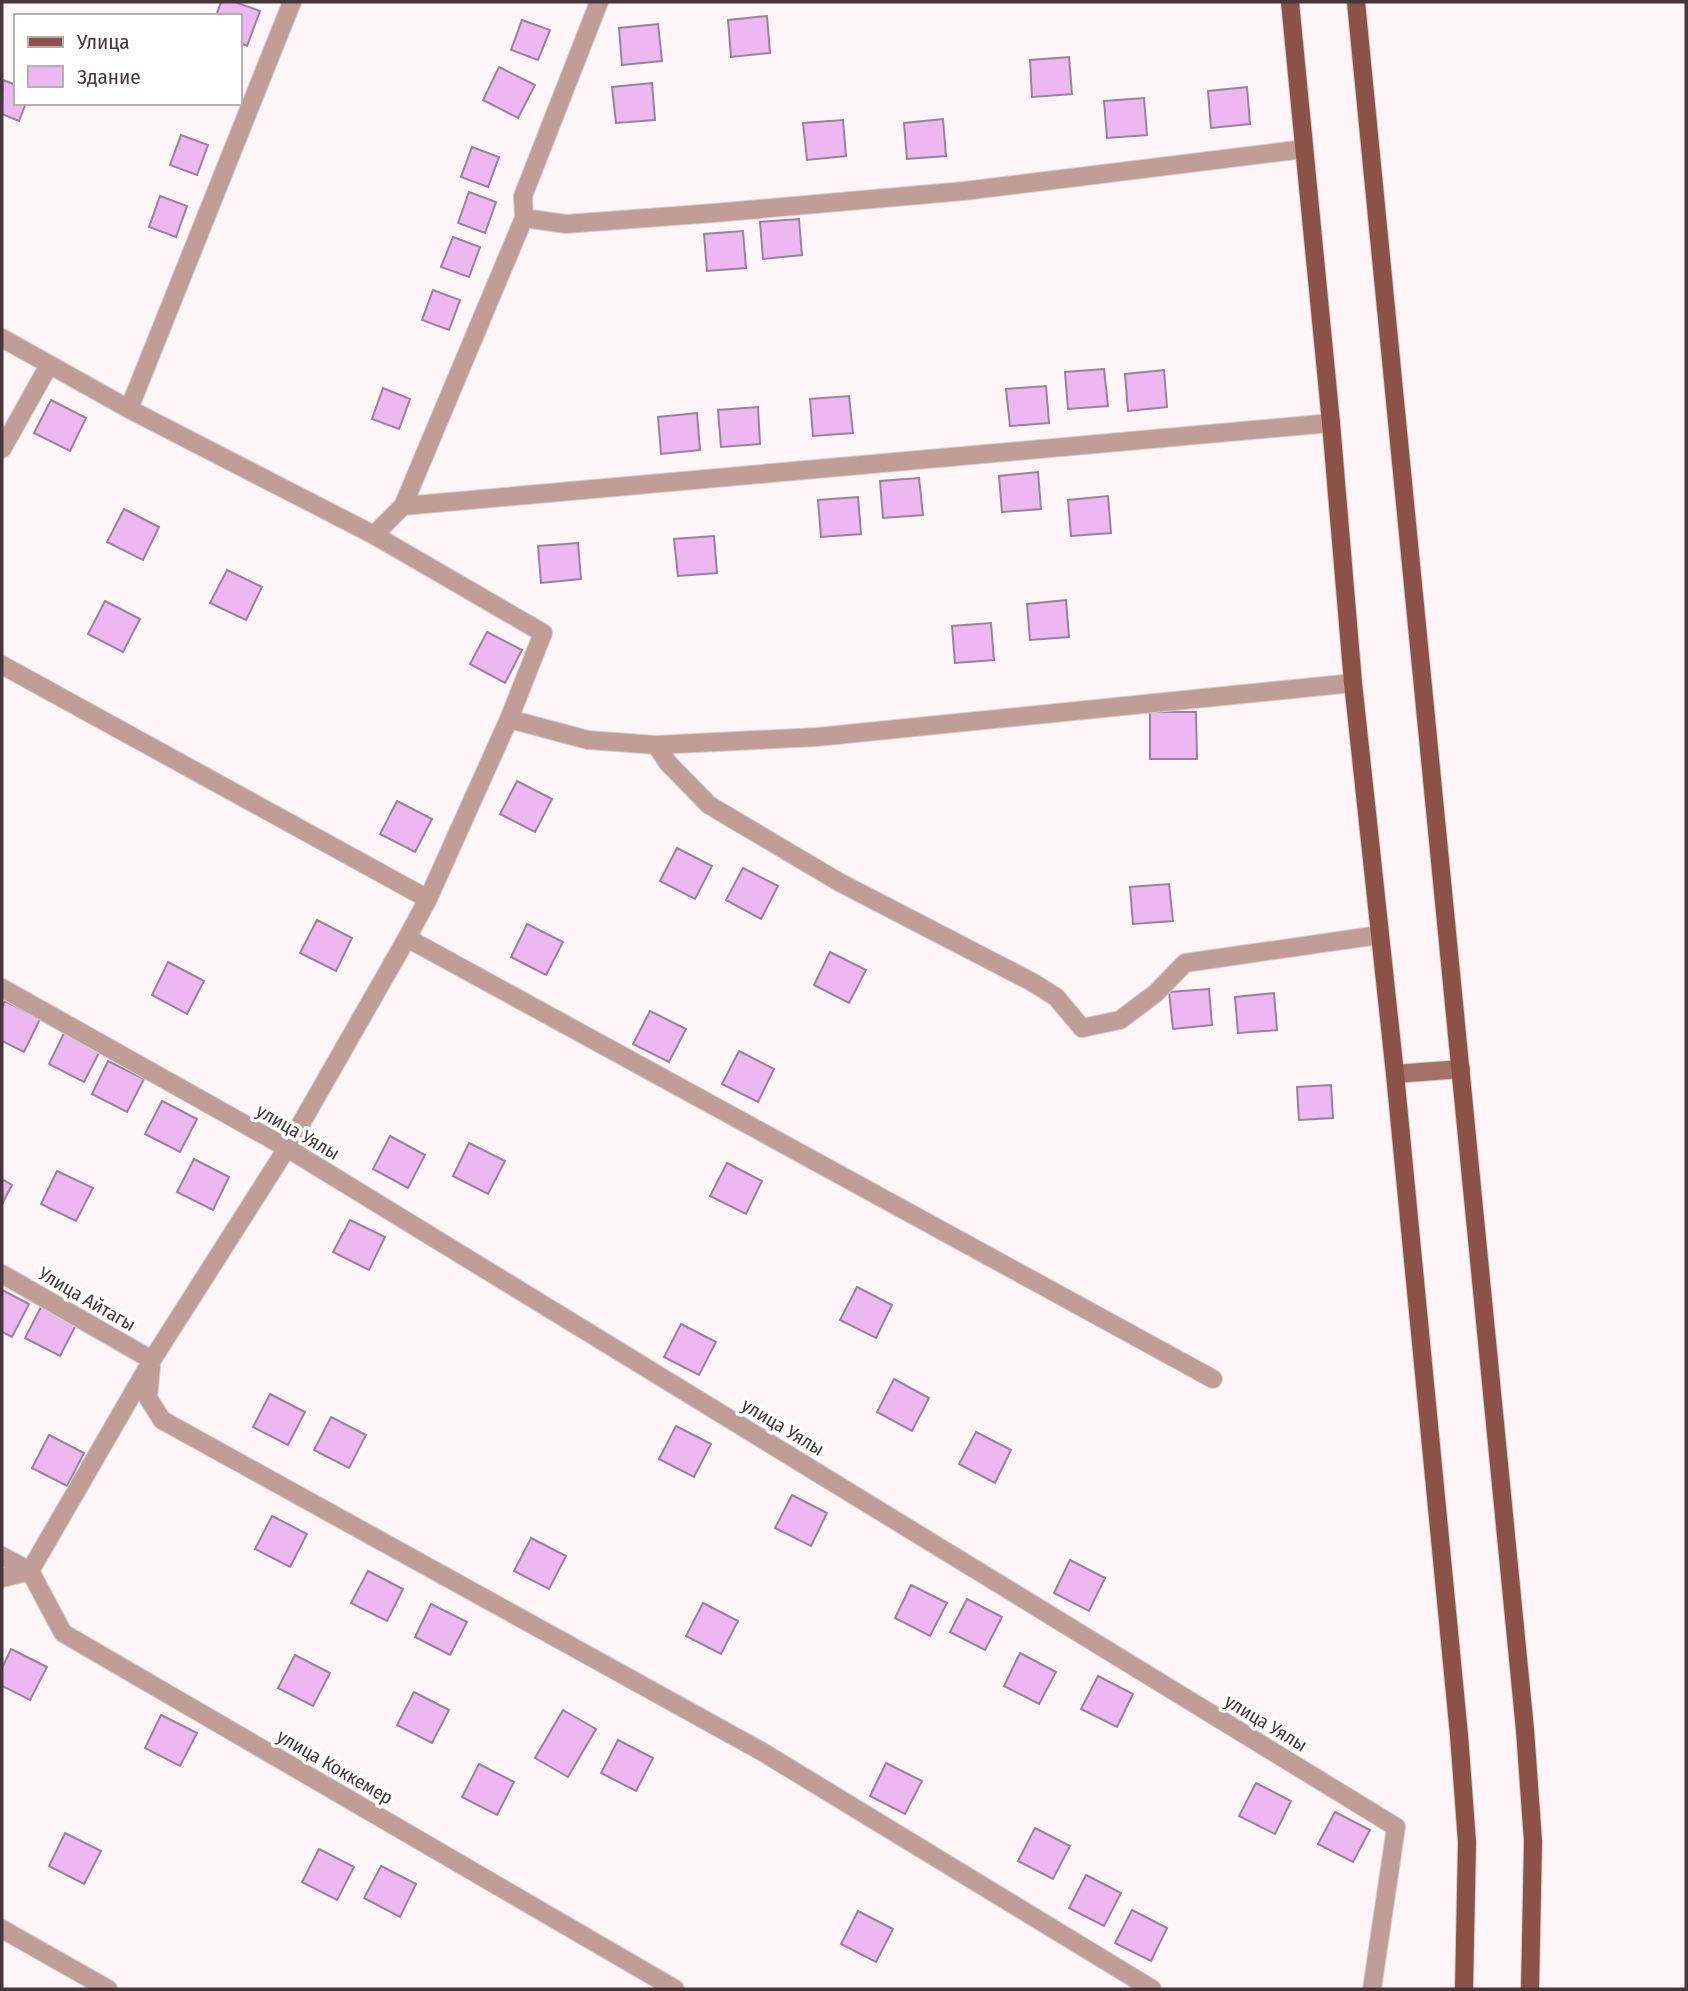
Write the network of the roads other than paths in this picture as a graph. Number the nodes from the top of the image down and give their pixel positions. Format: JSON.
{"nodes":[{"id":1,"x":292,"y":2,"type":"edge"},
{"id":2,"x":599,"y":2,"type":"edge"},
{"id":3,"x":1290,"y":2,"type":"edge"},
{"id":4,"x":1356,"y":2,"type":"edge"},
{"id":5,"x":1304,"y":149,"type":"junction"},
{"id":6,"x":524,"y":218,"type":"junction"},
{"id":7,"x":2,"y":338,"type":"edge"},
{"id":8,"x":49,"y":365,"type":"junction"},
{"id":9,"x":129,"y":409,"type":"junction"},
{"id":10,"x":1331,"y":423,"type":"junction"},
{"id":11,"x":2,"y":449,"type":"edge"},
{"id":12,"x":403,"y":506,"type":"junction"},
{"id":13,"x":374,"y":536,"type":"junction"},
{"id":14,"x":2,"y":665,"type":"edge"},
{"id":15,"x":1353,"y":683,"type":"junction"},
{"id":16,"x":509,"y":719,"type":"junction"},
{"id":17,"x":656,"y":744,"type":"junction"},
{"id":18,"x":428,"y":900,"type":"junction"},
{"id":19,"x":1379,"y":935,"type":"junction"},
{"id":20,"x":407,"y":938,"type":"junction"},
{"id":21,"x":2,"y":988,"type":"edge"},
{"id":22,"x":1461,"y":1069,"type":"junction"},
{"id":23,"x":1395,"y":1074,"type":"junction"},
{"id":24,"x":287,"y":1148,"type":"junction"},
{"id":25,"x":2,"y":1274,"type":"edge"},
{"id":26,"x":152,"y":1360,"type":"junction"},
{"id":27,"x":1213,"y":1379,"type":"dead end"},
{"id":28,"x":2,"y":1556,"type":"edge"},
{"id":29,"x":30,"y":1571,"type":"junction"},
{"id":30,"x":2,"y":1578,"type":"edge"},
{"id":31,"x":2,"y":1929,"type":"edge"},
{"id":32,"x":108,"y":1989,"type":"edge"},
{"id":33,"x":675,"y":1989,"type":"edge"},
{"id":34,"x":1152,"y":1989,"type":"edge"},
{"id":35,"x":1372,"y":1989,"type":"edge"},
{"id":36,"x":1464,"y":1989,"type":"edge"},
{"id":37,"x":1530,"y":1989,"type":"edge"}],
"edges":[{"from":1,"to":9,"type":"street"},
{"from":2,"to":6,"type":"street"},
{"from":3,"to":5,"type":"main road"},
{"from":4,"to":22,"type":"main road"},
{"from":5,"to":6,"type":"street"},
{"from":5,"to":10,"type":"main road"},
{"from":6,"to":12,"type":"street"},
{"from":7,"to":8,"type":"street"},
{"from":8,"to":9,"type":"street"},
{"from":8,"to":11,"type":"street"},
{"from":9,"to":13,"type":"street"},
{"from":10,"to":12,"type":"street"},
{"from":10,"to":15,"type":"main road"},
{"from":12,"to":13,"type":"street"},
{"from":13,"to":16,"type":"street"},
{"from":14,"to":18,"type":"street"},
{"from":15,"to":17,"type":"street"},
{"from":15,"to":19,"type":"main road"},
{"from":16,"to":17,"type":"street"},
{"from":16,"to":18,"type":"street"},
{"from":17,"to":19,"type":"street"},
{"from":18,"to":20,"type":"street"},
{"from":19,"to":23,"type":"main road"},
{"from":20,"to":24,"type":"street"},
{"from":20,"to":27,"type":"street"},
{"from":21,"to":24,"type":"street","name":"улица Уялы"},
{"from":22,"to":23,"type":"main road"},
{"from":22,"to":37,"type":"main road"},
{"from":23,"to":36,"type":"main road"},
{"from":24,"to":26,"type":"street"},
{"from":24,"to":35,"type":"street","name":"улица Уялы"},
{"from":25,"to":26,"type":"street","name":"Улица Айтагы"},
{"from":26,"to":29,"type":"street"},
{"from":26,"to":34,"type":"street"},
{"from":28,"to":29,"type":"street"},
{"from":29,"to":30,"type":"street"},
{"from":29,"to":33,"type":"street","name":"улица Коккемер"},
{"from":31,"to":32,"type":"street"}]}
